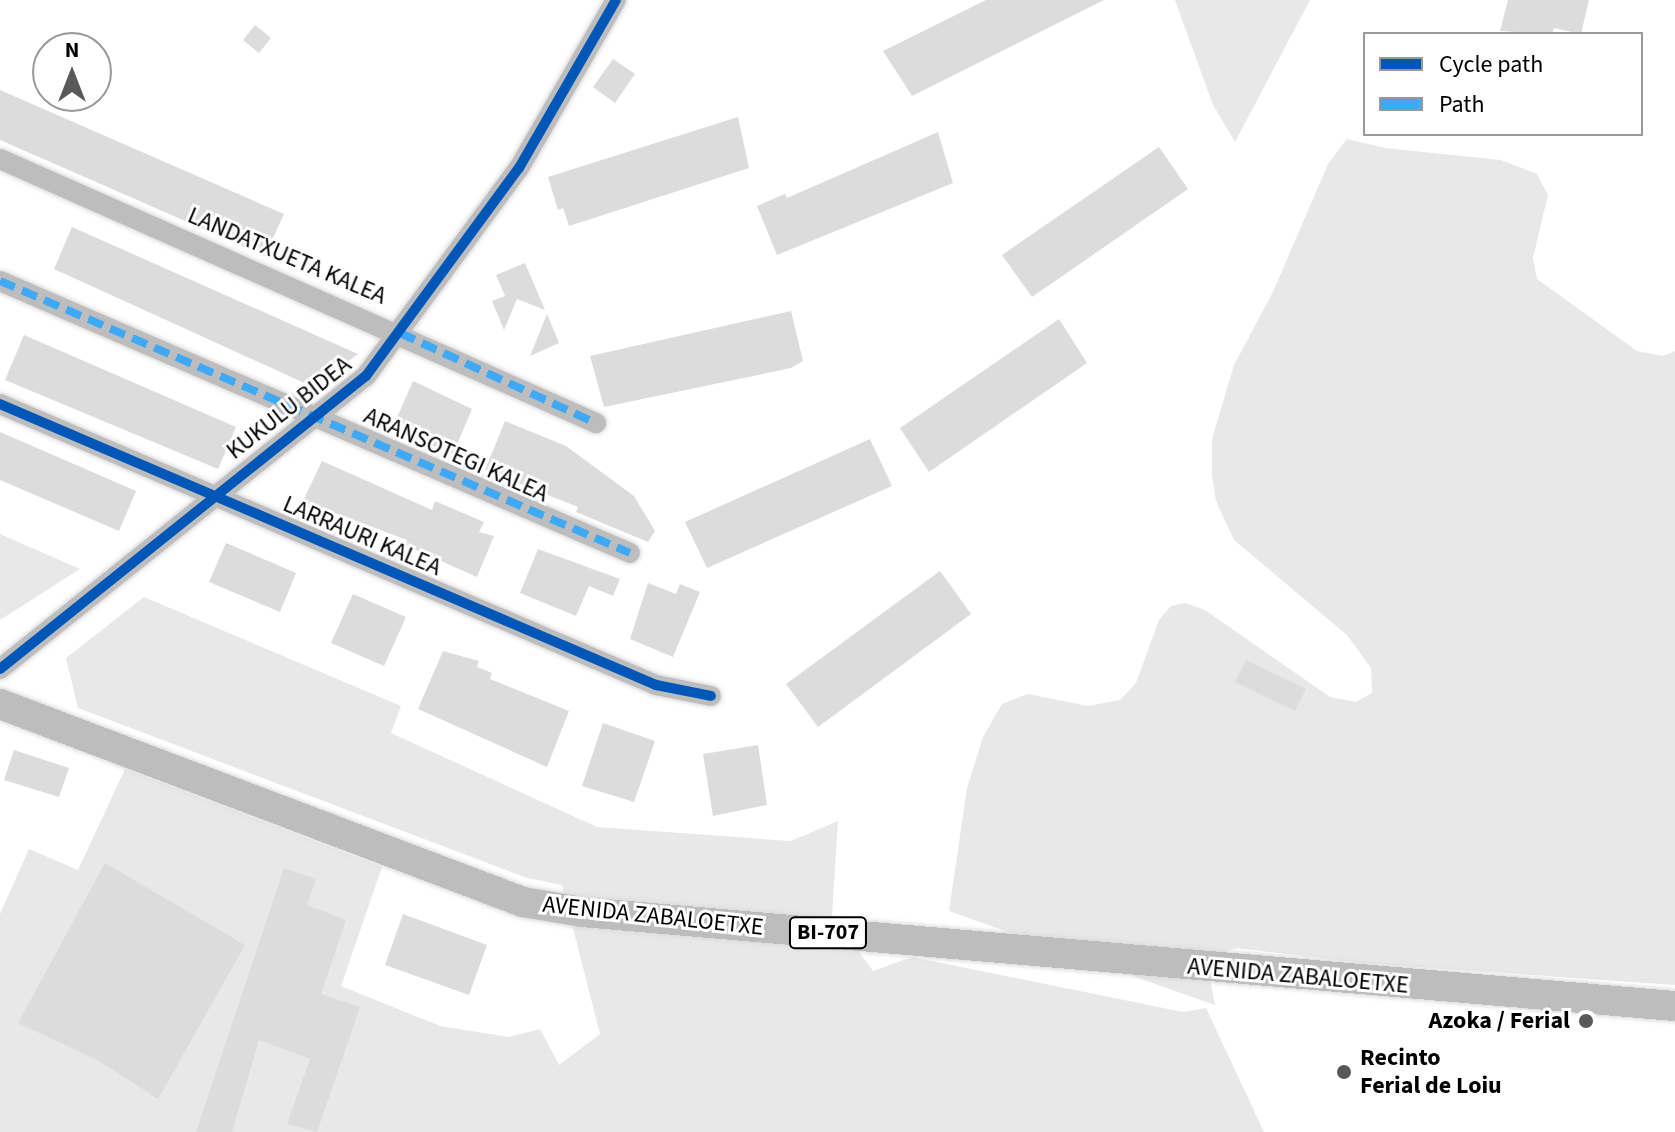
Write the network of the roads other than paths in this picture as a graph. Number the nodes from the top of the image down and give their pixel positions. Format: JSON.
{"nodes":[{"id":1,"x":616,"y":0,"type":"edge"},
{"id":2,"x":0,"y":159,"type":"edge"},
{"id":3,"x":0,"y":281,"type":"edge"},
{"id":4,"x":400,"y":333,"type":"junction"},
{"id":5,"x":0,"y":404,"type":"edge"},
{"id":6,"x":315,"y":415,"type":"junction"},
{"id":7,"x":596,"y":423,"type":"dead end"},
{"id":8,"x":213,"y":494,"type":"junction"},
{"id":9,"x":630,"y":553,"type":"dead end"},
{"id":10,"x":0,"y":669,"type":"edge"},
{"id":11,"x":711,"y":696,"type":"dead end"},
{"id":12,"x":0,"y":704,"type":"edge"},
{"id":13,"x":1675,"y":1006,"type":"edge"}],
"edges":[{"from":1,"to":4,"type":"street","name":"KUKULU BIDEA"},
{"from":2,"to":4,"type":"street","name":"LANDATXUETA KALEA"},
{"from":3,"to":6,"type":"street","name":"ARANSOTEGI KALEA"},
{"from":4,"to":6,"type":"street","name":"KUKULU BIDEA"},
{"from":4,"to":7,"type":"street","name":"LANDATXUETA KALEA"},
{"from":5,"to":8,"type":"street","name":"LARRAURI KALEA"},
{"from":6,"to":8,"type":"street","name":"KUKULU BIDEA"},
{"from":6,"to":9,"type":"street","name":"ARANSOTEGI KALEA"},
{"from":8,"to":10,"type":"street","name":"KUKULU BIDEA"},
{"from":8,"to":11,"type":"street","name":"LARRAURI KALEA"},
{"from":12,"to":13,"type":"main road","name":"AVENIDA ZABALOETXE","number":"BI-707"}]}
